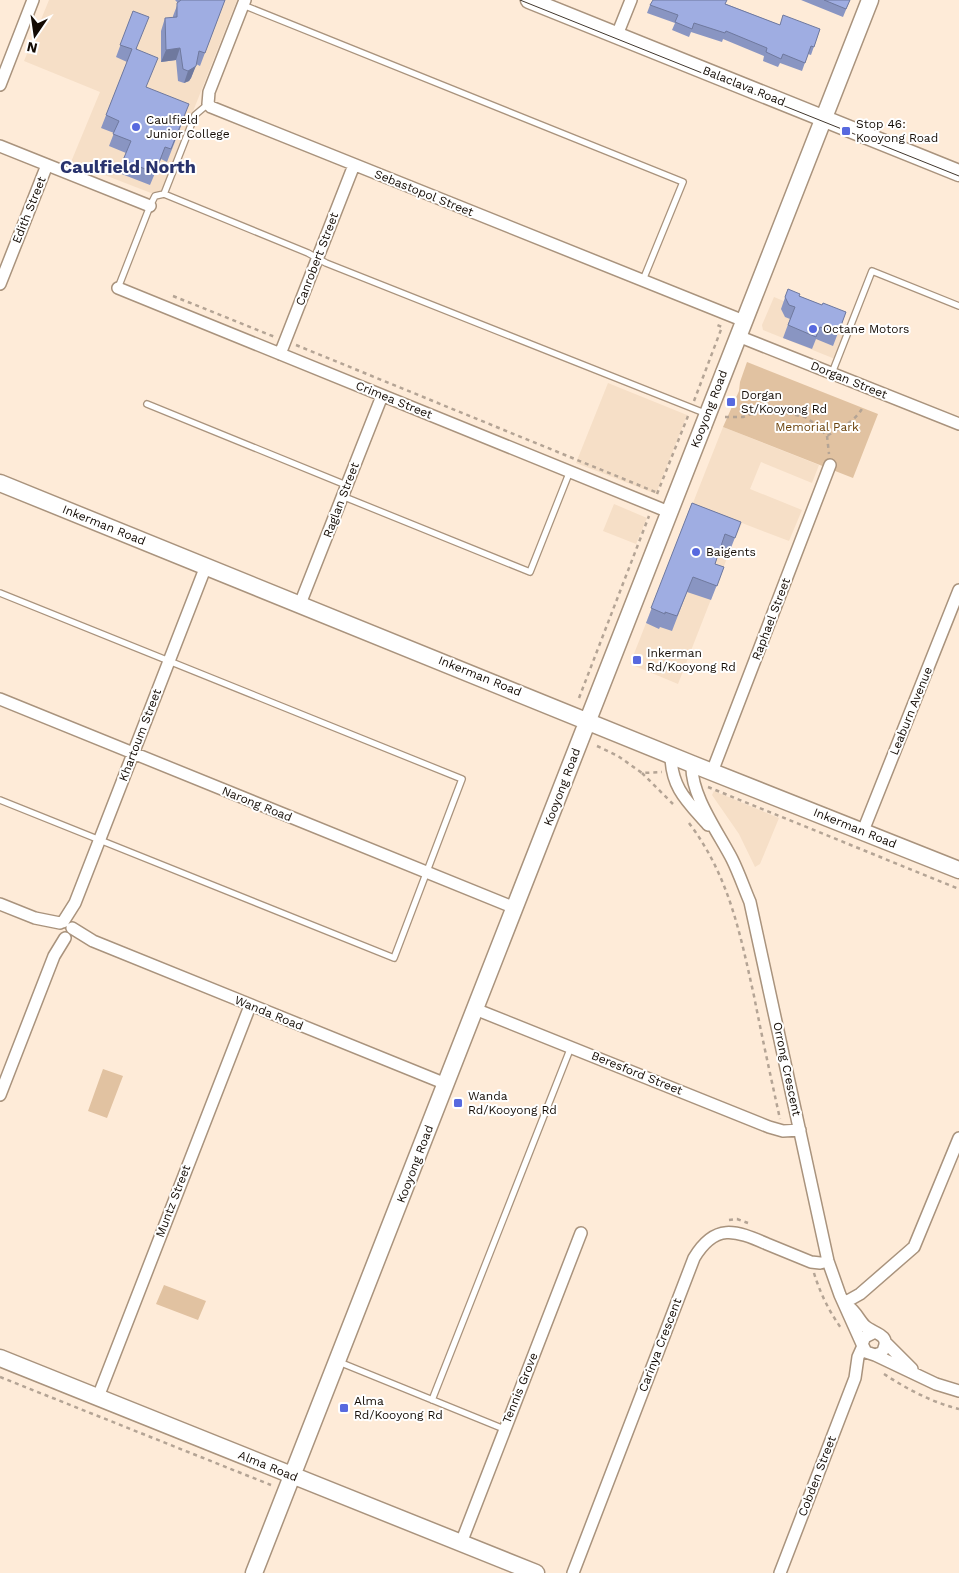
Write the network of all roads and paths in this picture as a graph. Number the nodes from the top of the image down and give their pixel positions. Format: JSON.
{"nodes":[{"id":1,"x":33,"y":0,"type":"edge"},
{"id":2,"x":529,"y":0,"type":"edge"},
{"id":3,"x":632,"y":0,"type":"edge"},
{"id":4,"x":870,"y":0,"type":"edge"},
{"id":5,"x":244,"y":2,"type":"edge"},
{"id":6,"x":617,"y":36,"type":"junction"},
{"id":7,"x":0,"y":84,"type":"edge"},
{"id":8,"x":208,"y":104,"type":"junction"},
{"id":9,"x":822,"y":118,"type":"junction"},
{"id":10,"x":0,"y":146,"type":"edge"},
{"id":11,"x":47,"y":165,"type":"junction"},
{"id":12,"x":354,"y":165,"type":"junction"},
{"id":13,"x":959,"y":173,"type":"edge"},
{"id":14,"x":164,"y":194,"type":"junction"},
{"id":15,"x":150,"y":206,"type":"junction"},
{"id":16,"x":317,"y":258,"type":"junction"},
{"id":17,"x":643,"y":281,"type":"junction"},
{"id":18,"x":0,"y":284,"type":"edge"},
{"id":19,"x":118,"y":288,"type":"joint"},
{"id":20,"x":168,"y":294,"type":"dead end"},
{"id":21,"x":959,"y":306,"type":"edge"},
{"id":22,"x":741,"y":328,"type":"junction"},
{"id":23,"x":285,"y":341,"type":"junction"},
{"id":24,"x":280,"y":354,"type":"junction"},
{"id":25,"x":832,"y":373,"type":"junction"},
{"id":26,"x":382,"y":396,"type":"junction"},
{"id":27,"x":147,"y":404,"type":"dead end"},
{"id":28,"x":863,"y":406,"type":"dead end"},
{"id":29,"x":707,"y":414,"type":"junction"},
{"id":30,"x":725,"y":417,"type":"dead end"},
{"id":31,"x":959,"y":424,"type":"edge"},
{"id":32,"x":827,"y":436,"type":"junction"},
{"id":33,"x":830,"y":465,"type":"joint"},
{"id":34,"x":570,"y":471,"type":"junction"},
{"id":35,"x":0,"y":483,"type":"edge"},
{"id":36,"x":344,"y":490,"type":"junction"},
{"id":37,"x":658,"y":493,"type":"dead end"},
{"id":38,"x":669,"y":512,"type":"junction"},
{"id":39,"x":206,"y":566,"type":"junction"},
{"id":40,"x":959,"y":590,"type":"edge"},
{"id":41,"x":0,"y":593,"type":"edge"},
{"id":42,"x":300,"y":604,"type":"junction"},
{"id":43,"x":169,"y":661,"type":"junction"},
{"id":44,"x":0,"y":699,"type":"edge"},
{"id":45,"x":588,"y":721,"type":"junction"},
{"id":46,"x":598,"y":746,"type":"dead end"},
{"id":47,"x":133,"y":753,"type":"junction"},
{"id":48,"x":671,"y":755,"type":"junction"},
{"id":49,"x":692,"y":764,"type":"junction"},
{"id":50,"x":712,"y":772,"type":"junction"},
{"id":51,"x":642,"y":773,"type":"junction"},
{"id":52,"x":672,"y":775,"type":"junction"},
{"id":53,"x":692,"y":780,"type":"junction"},
{"id":54,"x":0,"y":800,"type":"edge"},
{"id":55,"x":676,"y":806,"type":"dead end"},
{"id":56,"x":686,"y":819,"type":"dead end"},
{"id":57,"x":863,"y":831,"type":"junction"},
{"id":58,"x":721,"y":839,"type":"junction"},
{"id":59,"x":99,"y":841,"type":"junction"},
{"id":60,"x":959,"y":870,"type":"edge"},
{"id":61,"x":426,"y":872,"type":"junction"},
{"id":62,"x":959,"y":889,"type":"edge"},
{"id":63,"x":0,"y":904,"type":"edge"},
{"id":64,"x":515,"y":908,"type":"junction"},
{"id":65,"x":65,"y":930,"type":"junction"},
{"id":66,"x":250,"y":1006,"type":"junction"},
{"id":67,"x":475,"y":1009,"type":"junction"},
{"id":68,"x":571,"y":1047,"type":"junction"},
{"id":69,"x":446,"y":1084,"type":"junction"},
{"id":70,"x":0,"y":1095,"type":"edge"},
{"id":71,"x":800,"y":1130,"type":"junction"},
{"id":72,"x":783,"y":1131,"type":"junction"},
{"id":73,"x":959,"y":1138,"type":"edge"},
{"id":74,"x":722,"y":1222,"type":"dead end"},
{"id":75,"x":752,"y":1225,"type":"dead end"},
{"id":76,"x":581,"y":1233,"type":"dead end"},
{"id":77,"x":828,"y":1260,"type":"junction"},
{"id":78,"x":811,"y":1262,"type":"junction"},
{"id":79,"x":844,"y":1303,"type":"junction"},
{"id":80,"x":842,"y":1329,"type":"dead end"},
{"id":81,"x":874,"y":1333,"type":"junction"},
{"id":82,"x":885,"y":1342,"type":"junction"},
{"id":83,"x":862,"y":1345,"type":"junction"},
{"id":84,"x":872,"y":1357,"type":"junction"},
{"id":85,"x":0,"y":1358,"type":"edge"},
{"id":86,"x":338,"y":1361,"type":"junction"},
{"id":87,"x":916,"y":1374,"type":"junction"},
{"id":88,"x":0,"y":1377,"type":"edge"},
{"id":89,"x":855,"y":1378,"type":"junction"},
{"id":90,"x":959,"y":1391,"type":"edge"},
{"id":91,"x":98,"y":1397,"type":"junction"},
{"id":92,"x":432,"y":1400,"type":"junction"},
{"id":93,"x":959,"y":1409,"type":"edge"},
{"id":94,"x":504,"y":1429,"type":"junction"},
{"id":95,"x":292,"y":1476,"type":"junction"},
{"id":96,"x":271,"y":1485,"type":"dead end"},
{"id":97,"x":461,"y":1543,"type":"junction"},
{"id":98,"x":527,"y":1571,"type":"edge"},
{"id":99,"x":254,"y":1573,"type":"edge"},
{"id":100,"x":573,"y":1573,"type":"edge"},
{"id":101,"x":780,"y":1573,"type":"edge"}],
"edges":[{"from":1,"to":7,"type":"street"},
{"from":2,"to":6,"type":"street","name":"Balaclava Road"},
{"from":3,"to":6,"type":"street"},
{"from":4,"to":9,"type":"street","name":"Kooyong Road"},
{"from":5,"to":8,"type":"street"},
{"from":5,"to":17,"type":"lane"},
{"from":6,"to":9,"type":"street","name":"Balaclava Road"},
{"from":8,"to":12,"type":"street","name":"Sebastopol Street"},
{"from":8,"to":14,"type":"lane"},
{"from":9,"to":13,"type":"street","name":"Balaclava Road"},
{"from":9,"to":22,"type":"street","name":"Kooyong Road"},
{"from":10,"to":11,"type":"street"},
{"from":11,"to":15,"type":"street"},
{"from":11,"to":18,"type":"street","name":"Edith Street"},
{"from":12,"to":16,"type":"street","name":"Canrobert Street"},
{"from":12,"to":17,"type":"street","name":"Sebastopol Street"},
{"from":14,"to":15,"type":"lane"},
{"from":14,"to":16,"type":"lane"},
{"from":15,"to":19,"type":"lane"},
{"from":16,"to":23,"type":"street","name":"Canrobert Street"},
{"from":16,"to":29,"type":"lane"},
{"from":17,"to":22,"type":"street","name":"Sebastopol Street"},
{"from":19,"to":24,"type":"street","name":"Crimea Street"},
{"from":20,"to":23,"type":"path"},
{"from":21,"to":25,"type":"lane"},
{"from":22,"to":25,"type":"street","name":"Dorgan Street"},
{"from":22,"to":29,"type":"street","name":"Kooyong Road"},
{"from":23,"to":24,"type":"street","name":"Canrobert Street"},
{"from":23,"to":37,"type":"path"},
{"from":24,"to":26,"type":"street","name":"Crimea Street"},
{"from":25,"to":31,"type":"street","name":"Dorgan Street"},
{"from":26,"to":34,"type":"street","name":"Crimea Street"},
{"from":26,"to":36,"type":"street","name":"Raglan Street"},
{"from":27,"to":36,"type":"lane"},
{"from":28,"to":32,"type":"path"},
{"from":29,"to":38,"type":"street","name":"Kooyong Road"},
{"from":30,"to":32,"type":"path"},
{"from":32,"to":33,"type":"path"},
{"from":33,"to":50,"type":"street","name":"Raphael Street"},
{"from":34,"to":36,"type":"lane"},
{"from":34,"to":38,"type":"street","name":"Crimea Street"},
{"from":35,"to":39,"type":"street","name":"Inkerman Road"},
{"from":36,"to":42,"type":"street","name":"Raglan Street"},
{"from":38,"to":45,"type":"street","name":"Kooyong Road"},
{"from":39,"to":42,"type":"street","name":"Inkerman Road"},
{"from":39,"to":43,"type":"street","name":"Khartoum Street"},
{"from":40,"to":57,"type":"street","name":"Leaburn Avenue"},
{"from":41,"to":43,"type":"lane"},
{"from":42,"to":45,"type":"street","name":"Inkerman Road"},
{"from":43,"to":47,"type":"street","name":"Khartoum Street"},
{"from":43,"to":61,"type":"lane"},
{"from":44,"to":47,"type":"street","name":"Narong Road"},
{"from":45,"to":48,"type":"street","name":"Inkerman Road"},
{"from":45,"to":64,"type":"street","name":"Kooyong Road"},
{"from":46,"to":51,"type":"path"},
{"from":47,"to":59,"type":"street","name":"Khartoum Street"},
{"from":47,"to":61,"type":"street","name":"Narong Road"},
{"from":48,"to":49,"type":"street","name":"Inkerman Road"},
{"from":48,"to":52,"type":"street","name":"Orrong Crescent"},
{"from":49,"to":50,"type":"street","name":"Inkerman Road"},
{"from":49,"to":53,"type":"street","name":"Orrong Crescent"},
{"from":50,"to":57,"type":"street","name":"Inkerman Road"},
{"from":51,"to":52,"type":"path"},
{"from":51,"to":55,"type":"path"},
{"from":52,"to":58,"type":"street","name":"Orrong Crescent"},
{"from":53,"to":58,"type":"street","name":"Orrong Crescent"},
{"from":53,"to":62,"type":"path"},
{"from":54,"to":59,"type":"lane"},
{"from":56,"to":72,"type":"path"},
{"from":57,"to":60,"type":"street","name":"Inkerman Road"},
{"from":58,"to":71,"type":"street","name":"Orrong Crescent"},
{"from":59,"to":61,"type":"lane"},
{"from":59,"to":65,"type":"street","name":"Khartoum Street"},
{"from":61,"to":64,"type":"street","name":"Narong Road"},
{"from":63,"to":65,"type":"street","name":"Wanda Road"},
{"from":64,"to":67,"type":"street","name":"Kooyong Road"},
{"from":65,"to":66,"type":"street","name":"Wanda Road"},
{"from":65,"to":70,"type":"street","name":"Khartoum Street"},
{"from":66,"to":69,"type":"street","name":"Wanda Road"},
{"from":66,"to":91,"type":"street","name":"Muntz Street"},
{"from":67,"to":68,"type":"street","name":"Beresford Street"},
{"from":67,"to":69,"type":"street","name":"Kooyong Road"},
{"from":68,"to":72,"type":"street","name":"Beresford Street"},
{"from":68,"to":92,"type":"lane"},
{"from":69,"to":86,"type":"street","name":"Kooyong Road"},
{"from":71,"to":72,"type":"street","name":"Beresford Street"},
{"from":71,"to":77,"type":"street","name":"Orrong Crescent"},
{"from":73,"to":79,"type":"street"},
{"from":74,"to":75,"type":"path"},
{"from":76,"to":94,"type":"street","name":"Tennis Grove"},
{"from":77,"to":78,"type":"street","name":"Carinya Crescent"},
{"from":77,"to":79,"type":"street","name":"Orrong Crescent"},
{"from":78,"to":80,"type":"path"},
{"from":78,"to":100,"type":"street","name":"Carinya Crescent"},
{"from":79,"to":81,"type":"street","name":"Orrong Crescent"},
{"from":79,"to":83,"type":"street","name":"Orrong Crescent"},
{"from":81,"to":82,"type":"street"},
{"from":81,"to":83,"type":"street"},
{"from":82,"to":84,"type":"street"},
{"from":82,"to":87,"type":"street"},
{"from":83,"to":84,"type":"street"},
{"from":83,"to":89,"type":"street","name":"Cobden Street"},
{"from":84,"to":87,"type":"street"},
{"from":84,"to":89,"type":"street","name":"Cobden Street"},
{"from":84,"to":93,"type":"path"},
{"from":85,"to":91,"type":"street","name":"Alma Road"},
{"from":86,"to":92,"type":"lane"},
{"from":86,"to":95,"type":"street","name":"Kooyong Road"},
{"from":87,"to":90,"type":"street"},
{"from":88,"to":96,"type":"path"},
{"from":89,"to":101,"type":"street","name":"Cobden Street"},
{"from":91,"to":95,"type":"street","name":"Alma Road"},
{"from":92,"to":94,"type":"lane"},
{"from":94,"to":97,"type":"street","name":"Tennis Grove"},
{"from":95,"to":97,"type":"street","name":"Alma Road"},
{"from":95,"to":99,"type":"street","name":"Kooyong Road"},
{"from":97,"to":98,"type":"street","name":"Alma Road"}]}
